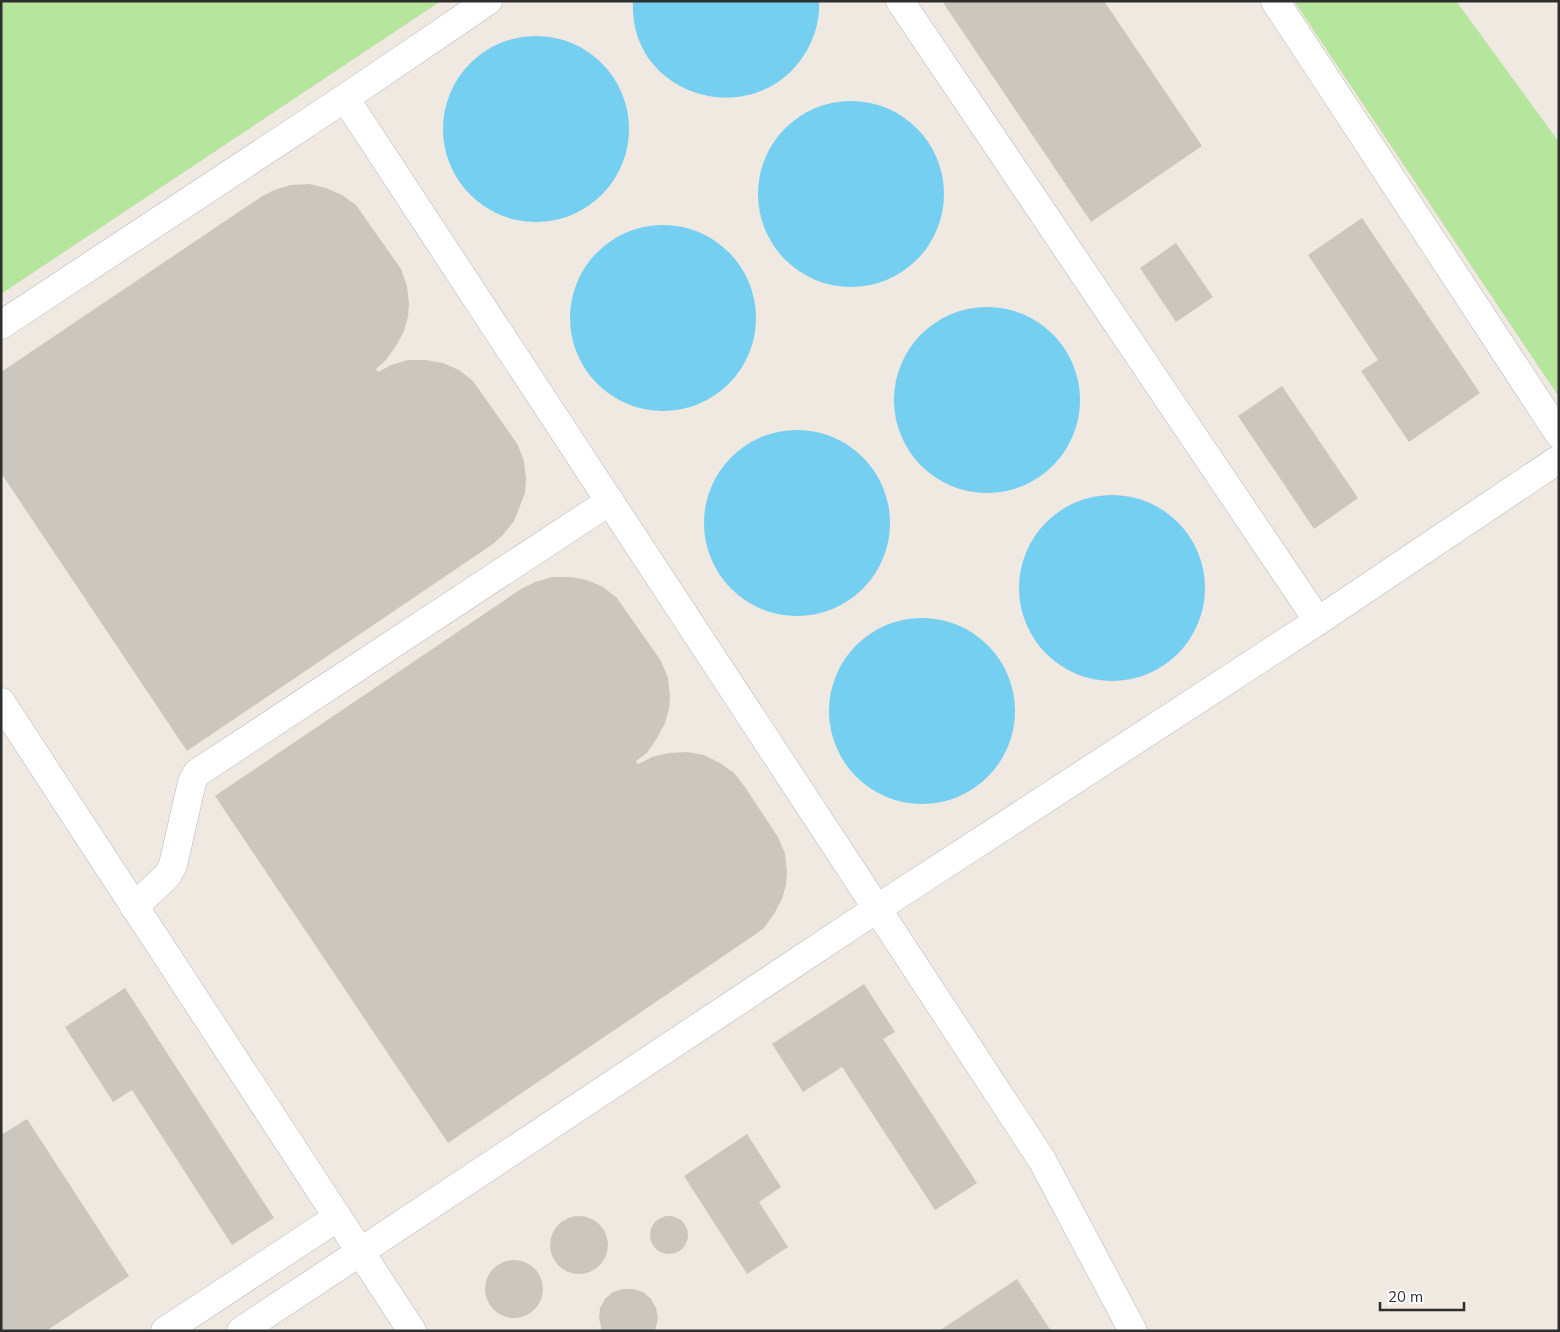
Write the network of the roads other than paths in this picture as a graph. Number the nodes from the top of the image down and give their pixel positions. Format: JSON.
{"nodes":[{"id":1,"x":488,"y":1,"type":"edge"},
{"id":2,"x":900,"y":1,"type":"edge"},
{"id":3,"x":1275,"y":1,"type":"edge"},
{"id":4,"x":345,"y":98,"type":"junction"},
{"id":5,"x":1,"y":325,"type":"edge"},
{"id":6,"x":1559,"y":434,"type":"edge"},
{"id":7,"x":1559,"y":459,"type":"edge"},
{"id":8,"x":610,"y":501,"type":"junction"},
{"id":9,"x":1318,"y":621,"type":"junction"},
{"id":10,"x":1,"y":702,"type":"edge"},
{"id":11,"x":134,"y":907,"type":"junction"},
{"id":12,"x":878,"y":908,"type":"junction"},
{"id":13,"x":338,"y":1217,"type":"junction"},
{"id":14,"x":361,"y":1252,"type":"junction"},
{"id":15,"x":165,"y":1331,"type":"edge"},
{"id":16,"x":241,"y":1331,"type":"edge"},
{"id":17,"x":412,"y":1331,"type":"edge"},
{"id":18,"x":1133,"y":1331,"type":"edge"}],
"edges":[{"from":1,"to":4,"type":"lane"},
{"from":2,"to":9,"type":"lane"},
{"from":3,"to":6,"type":"lane"},
{"from":4,"to":5,"type":"lane"},
{"from":4,"to":8,"type":"lane"},
{"from":7,"to":9,"type":"lane"},
{"from":8,"to":11,"type":"lane"},
{"from":8,"to":12,"type":"lane"},
{"from":9,"to":12,"type":"lane"},
{"from":10,"to":11,"type":"lane"},
{"from":11,"to":13,"type":"lane"},
{"from":12,"to":14,"type":"lane"},
{"from":12,"to":18,"type":"lane"},
{"from":13,"to":14,"type":"lane"},
{"from":13,"to":15,"type":"lane"},
{"from":14,"to":16,"type":"lane"},
{"from":14,"to":17,"type":"lane"}]}
